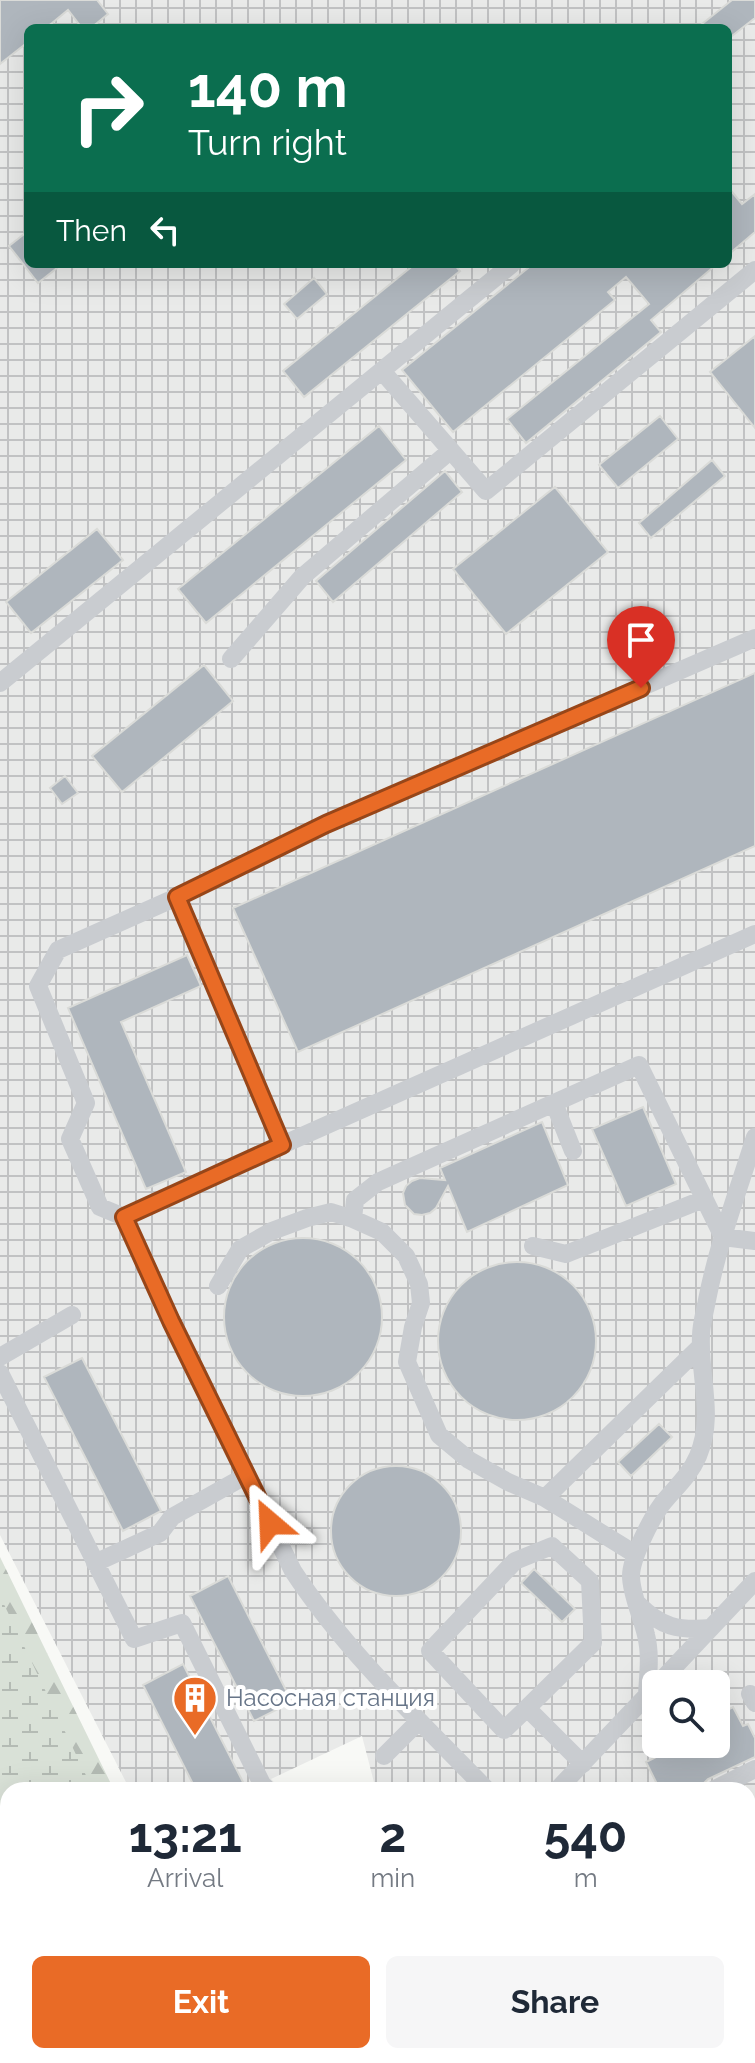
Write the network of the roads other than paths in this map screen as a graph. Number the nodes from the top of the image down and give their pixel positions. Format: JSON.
{"nodes":[{"id":1,"x":507,"y":268,"type":"edge"},
{"id":2,"x":755,"y":270,"type":"edge"},
{"id":3,"x":382,"y":371,"type":"junction"},
{"id":4,"x":450,"y":451,"type":"junction"},
{"id":5,"x":755,"y":638,"type":"edge"},
{"id":6,"x":231,"y":659,"type":"dead end"},
{"id":7,"x":0,"y":683,"type":"edge"},
{"id":8,"x":177,"y":897,"type":"junction"},
{"id":9,"x":755,"y":934,"type":"edge"},
{"id":10,"x":554,"y":1103,"type":"junction"},
{"id":11,"x":754,"y":1141,"type":"edge"},
{"id":12,"x":282,"y":1145,"type":"junction"},
{"id":13,"x":573,"y":1151,"type":"dead end"},
{"id":14,"x":704,"y":1199,"type":"junction"},
{"id":15,"x":124,"y":1217,"type":"junction"},
{"id":16,"x":353,"y":1219,"type":"junction"},
{"id":17,"x":723,"y":1237,"type":"junction"},
{"id":18,"x":755,"y":1241,"type":"edge"},
{"id":19,"x":533,"y":1246,"type":"dead end"},
{"id":20,"x":218,"y":1286,"type":"dead end"},
{"id":21,"x":72,"y":1315,"type":"dead end"},
{"id":22,"x":701,"y":1346,"type":"junction"},
{"id":23,"x":0,"y":1357,"type":"edge"},
{"id":24,"x":0,"y":1373,"type":"edge"},
{"id":25,"x":247,"y":1475,"type":"junction"},
{"id":26,"x":545,"y":1498,"type":"junction"},
{"id":27,"x":635,"y":1554,"type":"junction"},
{"id":28,"x":95,"y":1563,"type":"junction"},
{"id":29,"x":755,"y":1581,"type":"edge"},
{"id":30,"x":638,"y":1603,"type":"junction"},
{"id":31,"x":711,"y":1628,"type":"junction"},
{"id":32,"x":651,"y":1670,"type":"edge"},
{"id":33,"x":671,"y":1670,"type":"edge"},
{"id":34,"x":642,"y":1701,"type":"edge"},
{"id":35,"x":527,"y":1708,"type":"junction"},
{"id":36,"x":419,"y":1721,"type":"junction"},
{"id":37,"x":384,"y":1756,"type":"dead end"},
{"id":38,"x":583,"y":1764,"type":"junction"},
{"id":39,"x":755,"y":1769,"type":"edge"},
{"id":40,"x":261,"y":1782,"type":"edge"},
{"id":41,"x":479,"y":1782,"type":"edge"},
{"id":42,"x":565,"y":1782,"type":"edge"},
{"id":43,"x":729,"y":1782,"type":"edge"}],
"edges":[{"from":1,"to":3,"type":"street"},
{"from":2,"to":4,"type":"street"},
{"from":3,"to":4,"type":"street"},
{"from":3,"to":7,"type":"street"},
{"from":4,"to":6,"type":"street"},
{"from":5,"to":8,"type":"street"},
{"from":8,"to":12,"type":"street"},
{"from":8,"to":15,"type":"street"},
{"from":9,"to":12,"type":"street"},
{"from":10,"to":13,"type":"street"},
{"from":10,"to":14,"type":"street"},
{"from":10,"to":16,"type":"street"},
{"from":11,"to":17,"type":"street"},
{"from":12,"to":15,"type":"street"},
{"from":14,"to":17,"type":"street"},
{"from":14,"to":19,"type":"street"},
{"from":15,"to":25,"type":"street"},
{"from":16,"to":20,"type":"street"},
{"from":16,"to":26,"type":"street"},
{"from":17,"to":18,"type":"street"},
{"from":17,"to":22,"type":"street"},
{"from":21,"to":23,"type":"street"},
{"from":22,"to":26,"type":"street"},
{"from":22,"to":27,"type":"street"},
{"from":24,"to":28,"type":"street"},
{"from":25,"to":28,"type":"street"},
{"from":25,"to":36,"type":"street"},
{"from":26,"to":27,"type":"street"},
{"from":27,"to":30,"type":"street"},
{"from":28,"to":40,"type":"street"},
{"from":29,"to":31,"type":"street"},
{"from":30,"to":31,"type":"street"},
{"from":30,"to":32,"type":"street"},
{"from":31,"to":33,"type":"street"},
{"from":34,"to":38,"type":"street"},
{"from":35,"to":35,"type":"street"},
{"from":35,"to":38,"type":"street"},
{"from":36,"to":37,"type":"street"},
{"from":36,"to":41,"type":"street"},
{"from":38,"to":42,"type":"street"},
{"from":39,"to":43,"type":"street"}]}
